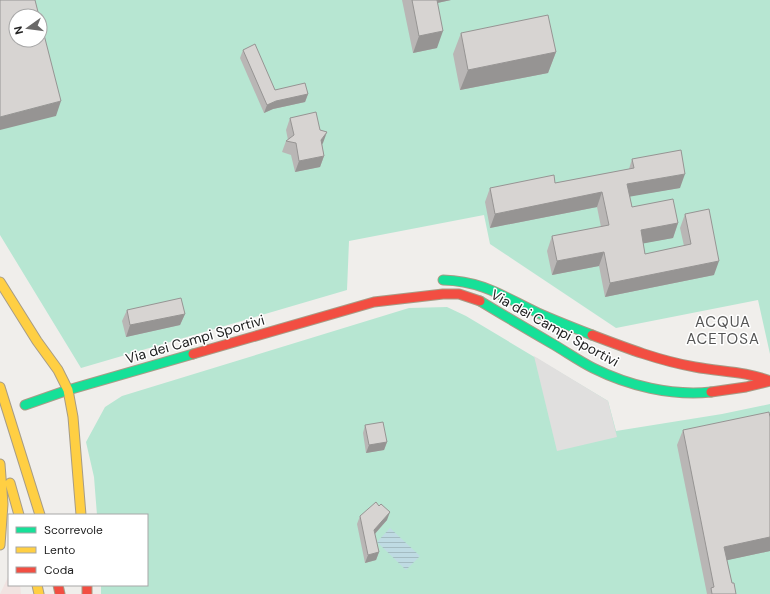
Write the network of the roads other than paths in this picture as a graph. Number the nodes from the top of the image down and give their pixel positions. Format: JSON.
{"nodes":[{"id":1,"x":433,"y":281,"type":"dead end"},
{"id":2,"x":0,"y":282,"type":"edge"},
{"id":3,"x":402,"y":290,"type":"dead end"},
{"id":4,"x":374,"y":302,"type":"junction"},
{"id":5,"x":659,"y":358,"type":"junction"},
{"id":6,"x":644,"y":364,"type":"dead end"},
{"id":7,"x":770,"y":381,"type":"edge"},
{"id":8,"x":0,"y":387,"type":"edge"},
{"id":9,"x":68,"y":390,"type":"junction"},
{"id":10,"x":25,"y":405,"type":"dead end"},
{"id":11,"x":1,"y":461,"type":"edge"},
{"id":12,"x":19,"y":514,"type":"edge"},
{"id":13,"x":40,"y":514,"type":"edge"},
{"id":14,"x":81,"y":514,"type":"edge"},
{"id":15,"x":0,"y":545,"type":"edge"}],
"edges":[{"from":1,"to":5,"type":"main road","name":"Via dei Campi Sportivi"},
{"from":2,"to":9,"type":"main road"},
{"from":3,"to":4,"type":"main road","name":"Via dei Campi Sportivi"},
{"from":4,"to":7,"type":"main road","name":"Via dei Campi Sportivi"},
{"from":4,"to":9,"type":"main road","name":"Via dei Campi Sportivi"},
{"from":5,"to":6,"type":"main road"},
{"from":5,"to":7,"type":"main road","name":"Via dei Campi Sportivi"},
{"from":8,"to":13,"type":"main road"},
{"from":9,"to":10,"type":"main road","name":"Via dei Campi Sportivi"},
{"from":9,"to":14,"type":"main road"},
{"from":11,"to":12,"type":"main road"},
{"from":11,"to":15,"type":"main road"}]}
